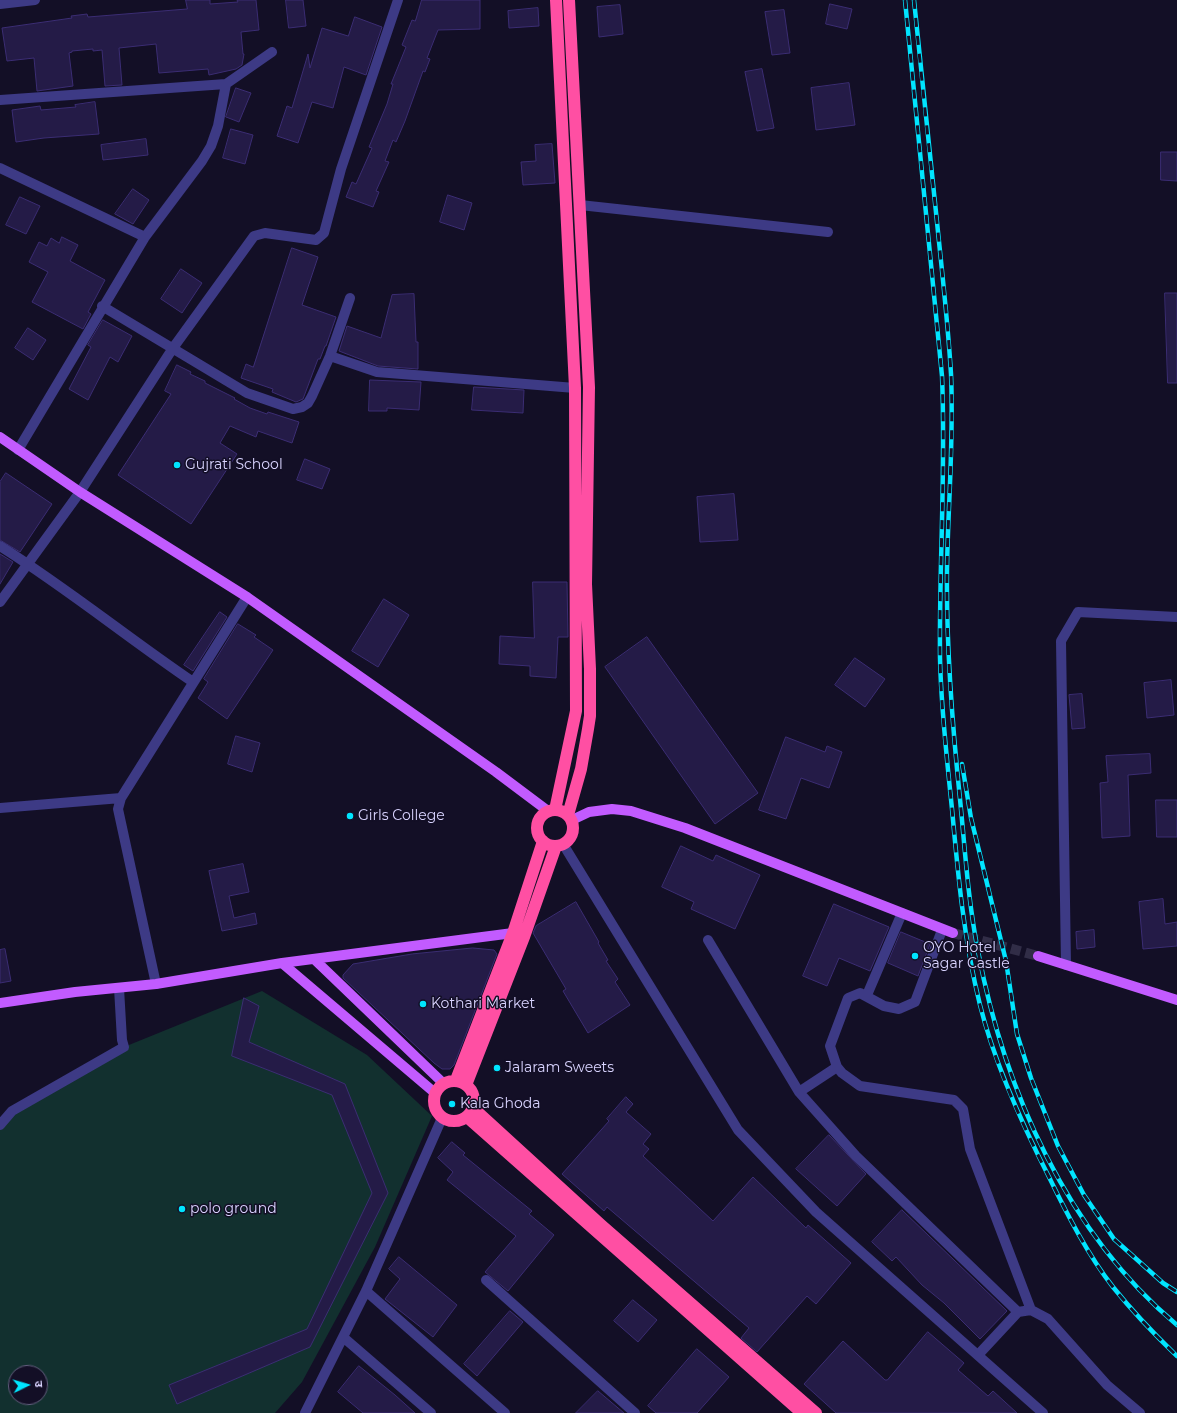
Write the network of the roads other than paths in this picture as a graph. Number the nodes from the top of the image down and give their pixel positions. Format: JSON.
{"nodes":[{"id":1,"x":35,"y":0,"type":"edge"},
{"id":2,"x":398,"y":0,"type":"edge"},
{"id":3,"x":556,"y":0,"type":"edge"},
{"id":4,"x":569,"y":0,"type":"edge"},
{"id":5,"x":0,"y":4,"type":"edge"},
{"id":6,"x":272,"y":52,"type":"dead end"},
{"id":7,"x":226,"y":84,"type":"junction"},
{"id":8,"x":0,"y":100,"type":"edge"},
{"id":9,"x":0,"y":168,"type":"edge"},
{"id":10,"x":580,"y":205,"type":"junction"},
{"id":11,"x":828,"y":232,"type":"dead end"},
{"id":12,"x":145,"y":237,"type":"junction"},
{"id":13,"x":350,"y":298,"type":"dead end"},
{"id":14,"x":102,"y":306,"type":"junction"},
{"id":15,"x":173,"y":348,"type":"junction"},
{"id":16,"x":330,"y":356,"type":"junction"},
{"id":17,"x":575,"y":388,"type":"junction"},
{"id":18,"x":1,"y":441,"type":"edge"},
{"id":19,"x":18,"y":450,"type":"junction"},
{"id":20,"x":80,"y":492,"type":"junction"},
{"id":21,"x":0,"y":546,"type":"edge"},
{"id":22,"x":28,"y":564,"type":"junction"},
{"id":23,"x":247,"y":597,"type":"junction"},
{"id":24,"x":0,"y":602,"type":"edge"},
{"id":25,"x":1177,"y":616,"type":"edge"},
{"id":26,"x":193,"y":682,"type":"junction"},
{"id":27,"x":121,"y":798,"type":"junction"},
{"id":28,"x":0,"y":808,"type":"edge"},
{"id":29,"x":552,"y":811,"type":"junction"},
{"id":30,"x":570,"y":817,"type":"junction"},
{"id":31,"x":543,"y":841,"type":"junction"},
{"id":32,"x":559,"y":845,"type":"junction"},
{"id":33,"x":902,"y":913,"type":"junction"},
{"id":34,"x":942,"y":930,"type":"junction"},
{"id":35,"x":513,"y":932,"type":"junction"},
{"id":36,"x":953,"y":934,"type":"tunnel mouth"},
{"id":37,"x":708,"y":940,"type":"dead end"},
{"id":38,"x":1038,"y":956,"type":"tunnel mouth"},
{"id":39,"x":314,"y":959,"type":"junction"},
{"id":40,"x":282,"y":963,"type":"junction"},
{"id":41,"x":1066,"y":965,"type":"junction"},
{"id":42,"x":156,"y":984,"type":"junction"},
{"id":43,"x":119,"y":988,"type":"junction"},
{"id":44,"x":867,"y":996,"type":"junction"},
{"id":45,"x":1177,"y":1000,"type":"edge"},
{"id":46,"x":0,"y":1003,"type":"edge"},
{"id":47,"x":837,"y":1067,"type":"junction"},
{"id":48,"x":461,"y":1082,"type":"junction"},
{"id":49,"x":443,"y":1083,"type":"junction"},
{"id":50,"x":799,"y":1092,"type":"junction"},
{"id":51,"x":435,"y":1093,"type":"junction"},
{"id":52,"x":470,"y":1113,"type":"junction"},
{"id":53,"x":442,"y":1118,"type":"junction"},
{"id":54,"x":0,"y":1125,"type":"edge"},
{"id":55,"x":486,"y":1280,"type":"dead end"},
{"id":56,"x":366,"y":1291,"type":"junction"},
{"id":57,"x":1031,"y":1310,"type":"junction"},
{"id":58,"x":1018,"y":1312,"type":"junction"},
{"id":59,"x":343,"y":1337,"type":"junction"},
{"id":60,"x":978,"y":1356,"type":"junction"},
{"id":61,"x":305,"y":1413,"type":"edge"},
{"id":62,"x":431,"y":1413,"type":"edge"},
{"id":63,"x":505,"y":1413,"type":"edge"},
{"id":64,"x":635,"y":1413,"type":"edge"},
{"id":65,"x":802,"y":1413,"type":"edge"},
{"id":66,"x":816,"y":1413,"type":"edge"},
{"id":67,"x":1043,"y":1413,"type":"edge"},
{"id":68,"x":1140,"y":1413,"type":"edge"}],
"edges":[{"from":1,"to":5,"type":"street"},
{"from":2,"to":15,"type":"street"},
{"from":3,"to":17,"type":"highway"},
{"from":4,"to":10,"type":"highway"},
{"from":6,"to":7,"type":"street"},
{"from":7,"to":8,"type":"street"},
{"from":7,"to":12,"type":"street"},
{"from":9,"to":12,"type":"street"},
{"from":10,"to":11,"type":"street"},
{"from":10,"to":30,"type":"highway"},
{"from":12,"to":14,"type":"street"},
{"from":13,"to":16,"type":"street"},
{"from":14,"to":15,"type":"street"},
{"from":14,"to":19,"type":"street"},
{"from":15,"to":16,"type":"street"},
{"from":15,"to":20,"type":"street"},
{"from":16,"to":17,"type":"street"},
{"from":17,"to":29,"type":"highway"},
{"from":18,"to":19,"type":"main road"},
{"from":19,"to":20,"type":"main road"},
{"from":20,"to":22,"type":"street"},
{"from":20,"to":23,"type":"main road"},
{"from":21,"to":22,"type":"street"},
{"from":22,"to":24,"type":"street"},
{"from":22,"to":26,"type":"street"},
{"from":23,"to":26,"type":"street"},
{"from":23,"to":29,"type":"main road"},
{"from":25,"to":41,"type":"street"},
{"from":26,"to":27,"type":"street"},
{"from":27,"to":28,"type":"street"},
{"from":27,"to":42,"type":"street"},
{"from":29,"to":30,"type":"highway"},
{"from":29,"to":31,"type":"highway"},
{"from":30,"to":32,"type":"highway"},
{"from":30,"to":33,"type":"main road"},
{"from":31,"to":32,"type":"highway"},
{"from":31,"to":35,"type":"highway"},
{"from":32,"to":48,"type":"highway"},
{"from":32,"to":60,"type":"street"},
{"from":33,"to":34,"type":"main road"},
{"from":33,"to":44,"type":"street"},
{"from":34,"to":36,"type":"main road"},
{"from":34,"to":44,"type":"street"},
{"from":35,"to":39,"type":"main road"},
{"from":35,"to":48,"type":"highway"},
{"from":37,"to":50,"type":"street"},
{"from":38,"to":41,"type":"main road"},
{"from":39,"to":40,"type":"main road"},
{"from":39,"to":49,"type":"main road"},
{"from":40,"to":42,"type":"main road"},
{"from":40,"to":51,"type":"main road"},
{"from":41,"to":45,"type":"main road"},
{"from":42,"to":43,"type":"main road"},
{"from":43,"to":46,"type":"main road"},
{"from":43,"to":54,"type":"street"},
{"from":44,"to":47,"type":"street"},
{"from":47,"to":50,"type":"street"},
{"from":47,"to":57,"type":"street"},
{"from":48,"to":49,"type":"highway"},
{"from":48,"to":52,"type":"highway"},
{"from":49,"to":51,"type":"highway"},
{"from":50,"to":58,"type":"street"},
{"from":51,"to":53,"type":"highway"},
{"from":52,"to":53,"type":"highway"},
{"from":52,"to":65,"type":"highway"},
{"from":52,"to":66,"type":"highway"},
{"from":53,"to":56,"type":"street"},
{"from":55,"to":64,"type":"street"},
{"from":56,"to":59,"type":"street"},
{"from":56,"to":63,"type":"street"},
{"from":57,"to":58,"type":"street"},
{"from":57,"to":68,"type":"street"},
{"from":58,"to":60,"type":"street"},
{"from":59,"to":61,"type":"street"},
{"from":59,"to":62,"type":"street"},
{"from":60,"to":67,"type":"street"}]}
